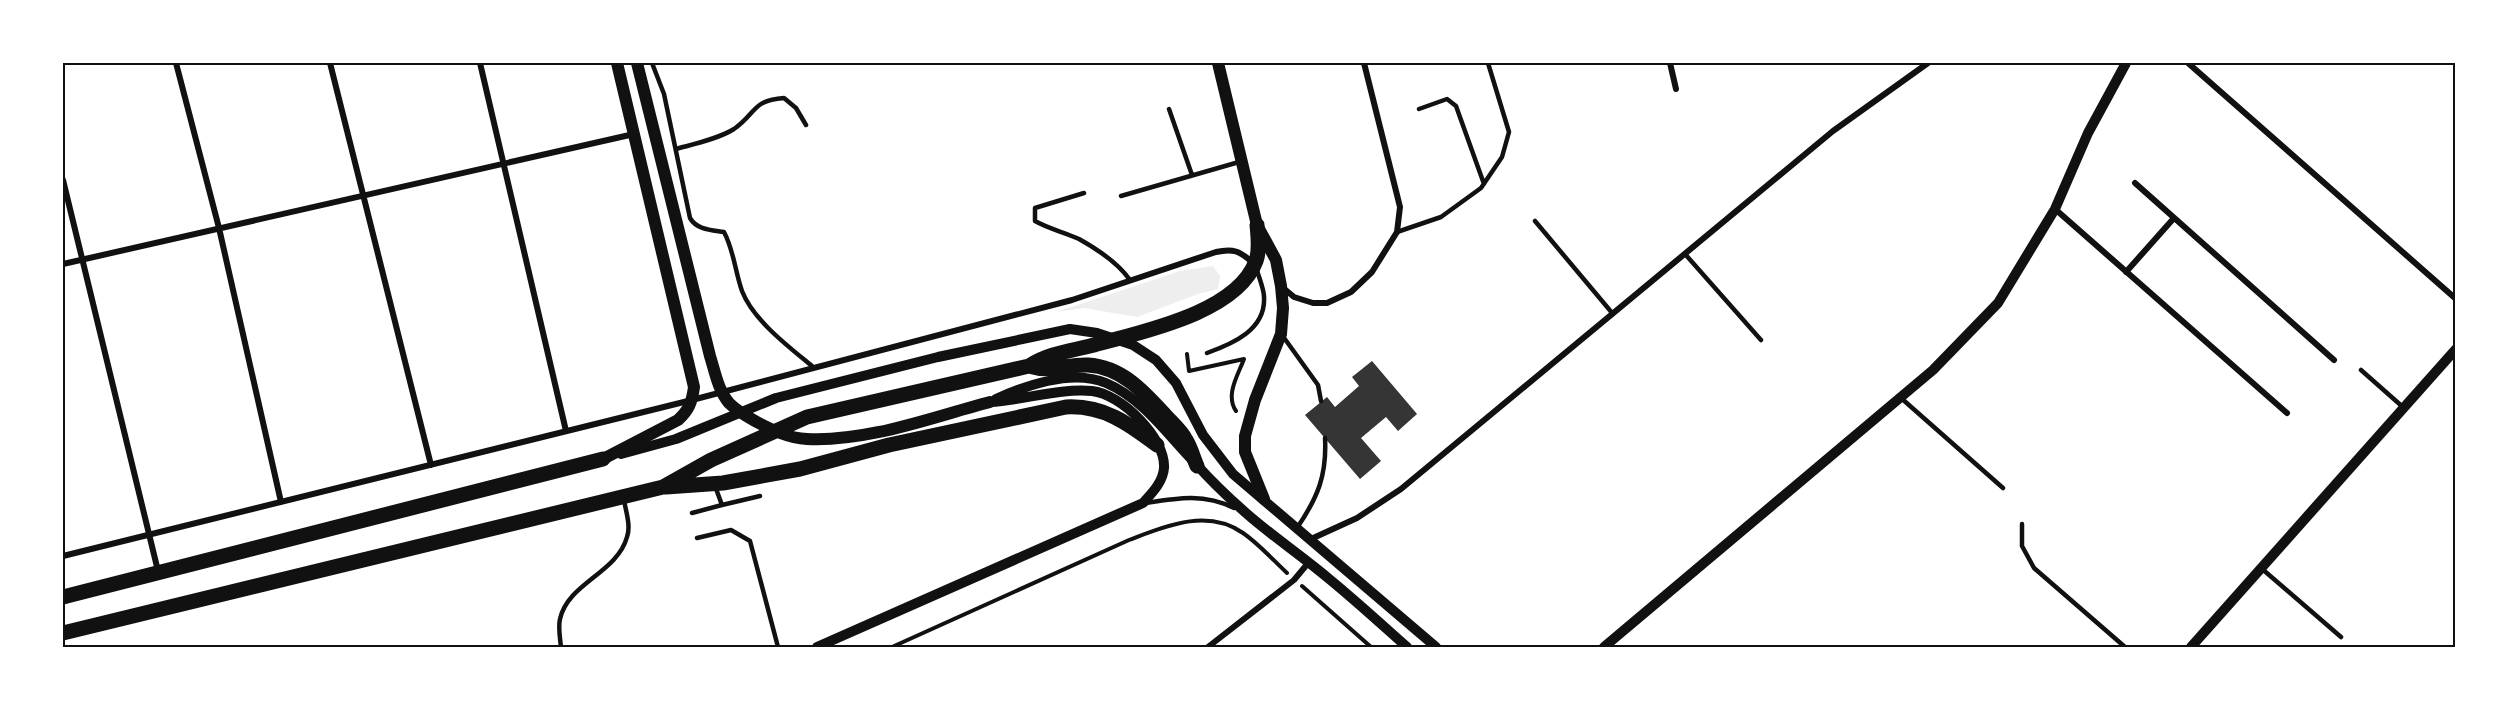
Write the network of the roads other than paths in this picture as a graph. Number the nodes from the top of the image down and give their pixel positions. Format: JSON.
{"nodes":[{"id":1,"x":176,"y":63,"type":"edge"},
{"id":2,"x":330,"y":63,"type":"edge"},
{"id":3,"x":480,"y":63,"type":"edge"},
{"id":4,"x":617,"y":63,"type":"edge"},
{"id":5,"x":637,"y":63,"type":"edge"},
{"id":6,"x":652,"y":63,"type":"edge"},
{"id":7,"x":1218,"y":63,"type":"edge"},
{"id":8,"x":1364,"y":63,"type":"edge"},
{"id":9,"x":1488,"y":63,"type":"edge"},
{"id":10,"x":1670,"y":63,"type":"edge"},
{"id":11,"x":1928,"y":63,"type":"edge"},
{"id":12,"x":2126,"y":63,"type":"edge"},
{"id":13,"x":2188,"y":63,"type":"edge"},
{"id":14,"x":1676,"y":89,"type":"dead end"},
{"id":15,"x":1169,"y":109,"type":"dead end"},
{"id":16,"x":1419,"y":109,"type":"dead end"},
{"id":17,"x":806,"y":125,"type":"dead end"},
{"id":18,"x":634,"y":134,"type":"junction"},
{"id":19,"x":676,"y":149,"type":"junction"},
{"id":20,"x":1242,"y":161,"type":"junction"},
{"id":21,"x":504,"y":162,"type":"junction"},
{"id":22,"x":1192,"y":175,"type":"junction"},
{"id":23,"x":63,"y":180,"type":"edge"},
{"id":24,"x":2135,"y":183,"type":"dead end"},
{"id":25,"x":1484,"y":184,"type":"junction"},
{"id":26,"x":1084,"y":194,"type":"dead end"},
{"id":27,"x":362,"y":195,"type":"junction"},
{"id":28,"x":1121,"y":196,"type":"dead end"},
{"id":29,"x":2055,"y":209,"type":"junction"},
{"id":30,"x":2174,"y":218,"type":"junction"},
{"id":31,"x":1535,"y":221,"type":"dead end"},
{"id":32,"x":1257,"y":225,"type":"junction"},
{"id":33,"x":219,"y":228,"type":"junction"},
{"id":34,"x":1397,"y":232,"type":"junction"},
{"id":35,"x":1685,"y":254,"type":"junction"},
{"id":36,"x":82,"y":259,"type":"junction"},
{"id":37,"x":63,"y":264,"type":"edge"},
{"id":38,"x":1255,"y":264,"type":"junction"},
{"id":39,"x":2126,"y":272,"type":"junction"},
{"id":40,"x":1130,"y":280,"type":"junction"},
{"id":41,"x":1281,"y":286,"type":"junction"},
{"id":42,"x":2456,"y":299,"type":"edge"},
{"id":43,"x":1613,"y":314,"type":"junction"},
{"id":44,"x":1281,"y":334,"type":"junction"},
{"id":45,"x":1761,"y":340,"type":"dead end"},
{"id":46,"x":2456,"y":349,"type":"edge"},
{"id":47,"x":1207,"y":352,"type":"dead end"},
{"id":48,"x":2334,"y":360,"type":"dead end"},
{"id":49,"x":812,"y":366,"type":"junction"},
{"id":50,"x":1029,"y":366,"type":"junction"},
{"id":51,"x":2361,"y":370,"type":"dead end"},
{"id":52,"x":1901,"y":398,"type":"junction"},
{"id":53,"x":692,"y":400,"type":"junction"},
{"id":54,"x":1322,"y":401,"type":"dead end"},
{"id":55,"x":990,"y":402,"type":"junction"},
{"id":56,"x":2404,"y":408,"type":"junction"},
{"id":57,"x":2287,"y":413,"type":"dead end"},
{"id":58,"x":566,"y":431,"type":"junction"},
{"id":59,"x":1325,"y":438,"type":"dead end"},
{"id":60,"x":1157,"y":446,"type":"junction"},
{"id":61,"x":603,"y":459,"type":"junction"},
{"id":62,"x":431,"y":465,"type":"junction"},
{"id":63,"x":1197,"y":466,"type":"junction"},
{"id":64,"x":714,"y":483,"type":"junction"},
{"id":65,"x":663,"y":487,"type":"junction"},
{"id":66,"x":2003,"y":488,"type":"dead end"},
{"id":67,"x":760,"y":496,"type":"dead end"},
{"id":68,"x":624,"y":497,"type":"junction"},
{"id":69,"x":1264,"y":499,"type":"junction"},
{"id":70,"x":282,"y":502,"type":"junction"},
{"id":71,"x":1143,"y":503,"type":"junction"},
{"id":72,"x":722,"y":505,"type":"junction"},
{"id":73,"x":692,"y":513,"type":"dead end"},
{"id":74,"x":1247,"y":514,"type":"junction"},
{"id":75,"x":2022,"y":524,"type":"dead end"},
{"id":76,"x":1297,"y":528,"type":"junction"},
{"id":77,"x":149,"y":536,"type":"junction"},
{"id":78,"x":697,"y":538,"type":"dead end"},
{"id":79,"x":1311,"y":539,"type":"junction"},
{"id":80,"x":63,"y":556,"type":"edge"},
{"id":81,"x":1309,"y":562,"type":"junction"},
{"id":82,"x":2261,"y":568,"type":"junction"},
{"id":83,"x":158,"y":572,"type":"junction"},
{"id":84,"x":63,"y":597,"type":"edge"},
{"id":85,"x":63,"y":633,"type":"edge"},
{"id":86,"x":2342,"y":637,"type":"dead end"},
{"id":87,"x":561,"y":647,"type":"edge"},
{"id":88,"x":778,"y":647,"type":"edge"},
{"id":89,"x":817,"y":647,"type":"edge"},
{"id":90,"x":1208,"y":647,"type":"edge"},
{"id":91,"x":1407,"y":647,"type":"edge"},
{"id":92,"x":1436,"y":647,"type":"edge"},
{"id":93,"x":1604,"y":647,"type":"edge"},
{"id":94,"x":2125,"y":647,"type":"edge"},
{"id":95,"x":2192,"y":647,"type":"edge"}],
"edges":[{"from":1,"to":33,"type":"street"},
{"from":2,"to":27,"type":"street"},
{"from":3,"to":21,"type":"street"},
{"from":4,"to":18,"type":"main road"},
{"from":5,"to":55,"type":"main road"},
{"from":6,"to":19,"type":"lane"},
{"from":7,"to":20,"type":"main road"},
{"from":8,"to":34,"type":"street"},
{"from":9,"to":25,"type":"lane"},
{"from":10,"to":14,"type":"street"},
{"from":11,"to":35,"type":"street"},
{"from":12,"to":29,"type":"street"},
{"from":13,"to":42,"type":"street"},
{"from":15,"to":22,"type":"lane"},
{"from":16,"to":25,"type":"lane"},
{"from":17,"to":19,"type":"lane"},
{"from":18,"to":21,"type":"street"},
{"from":18,"to":53,"type":"main road"},
{"from":19,"to":49,"type":"lane"},
{"from":20,"to":22,"type":"lane"},
{"from":20,"to":32,"type":"main road"},
{"from":21,"to":27,"type":"street"},
{"from":21,"to":58,"type":"street"},
{"from":22,"to":28,"type":"lane"},
{"from":23,"to":36,"type":"street"},
{"from":24,"to":30,"type":"street"},
{"from":25,"to":34,"type":"lane"},
{"from":26,"to":40,"type":"lane"},
{"from":27,"to":33,"type":"street"},
{"from":27,"to":62,"type":"street"},
{"from":29,"to":39,"type":"street"},
{"from":29,"to":52,"type":"street"},
{"from":30,"to":39,"type":"street"},
{"from":30,"to":48,"type":"street"},
{"from":31,"to":43,"type":"lane"},
{"from":32,"to":38,"type":"main road"},
{"from":32,"to":41,"type":"main road"},
{"from":33,"to":36,"type":"street"},
{"from":33,"to":70,"type":"street"},
{"from":34,"to":41,"type":"street"},
{"from":35,"to":43,"type":"street"},
{"from":35,"to":45,"type":"lane"},
{"from":36,"to":37,"type":"street"},
{"from":36,"to":77,"type":"street"},
{"from":38,"to":40,"type":"street"},
{"from":38,"to":47,"type":"lane"},
{"from":38,"to":50,"type":"main road"},
{"from":39,"to":57,"type":"street"},
{"from":40,"to":49,"type":"street"},
{"from":41,"to":44,"type":"main road"},
{"from":43,"to":79,"type":"street"},
{"from":44,"to":54,"type":"lane"},
{"from":44,"to":69,"type":"main road"},
{"from":46,"to":56,"type":"street"},
{"from":49,"to":53,"type":"street"},
{"from":50,"to":63,"type":"main road"},
{"from":50,"to":65,"type":"main road"},
{"from":51,"to":56,"type":"lane"},
{"from":52,"to":66,"type":"lane"},
{"from":52,"to":93,"type":"street"},
{"from":53,"to":58,"type":"street"},
{"from":53,"to":61,"type":"main road"},
{"from":55,"to":60,"type":"street"},
{"from":55,"to":63,"type":"street"},
{"from":56,"to":82,"type":"street"},
{"from":58,"to":62,"type":"street"},
{"from":59,"to":76,"type":"lane"},
{"from":60,"to":64,"type":"main road"},
{"from":60,"to":71,"type":"street"},
{"from":61,"to":69,"type":"street"},
{"from":61,"to":83,"type":"main road"},
{"from":62,"to":70,"type":"street"},
{"from":63,"to":74,"type":"street"},
{"from":64,"to":65,"type":"main road"},
{"from":64,"to":72,"type":"lane"},
{"from":65,"to":68,"type":"main road"},
{"from":67,"to":72,"type":"lane"},
{"from":68,"to":85,"type":"main road"},
{"from":68,"to":87,"type":"lane"},
{"from":69,"to":76,"type":"street"},
{"from":70,"to":77,"type":"street"},
{"from":71,"to":74,"type":"lane"},
{"from":71,"to":89,"type":"street"},
{"from":72,"to":73,"type":"lane"},
{"from":74,"to":81,"type":"street"},
{"from":75,"to":94,"type":"lane"},
{"from":76,"to":79,"type":"street"},
{"from":77,"to":80,"type":"street"},
{"from":77,"to":83,"type":"street"},
{"from":78,"to":88,"type":"lane"},
{"from":79,"to":92,"type":"street"},
{"from":81,"to":90,"type":"street"},
{"from":81,"to":91,"type":"street"},
{"from":82,"to":86,"type":"lane"},
{"from":82,"to":95,"type":"street"},
{"from":83,"to":84,"type":"main road"}]}
